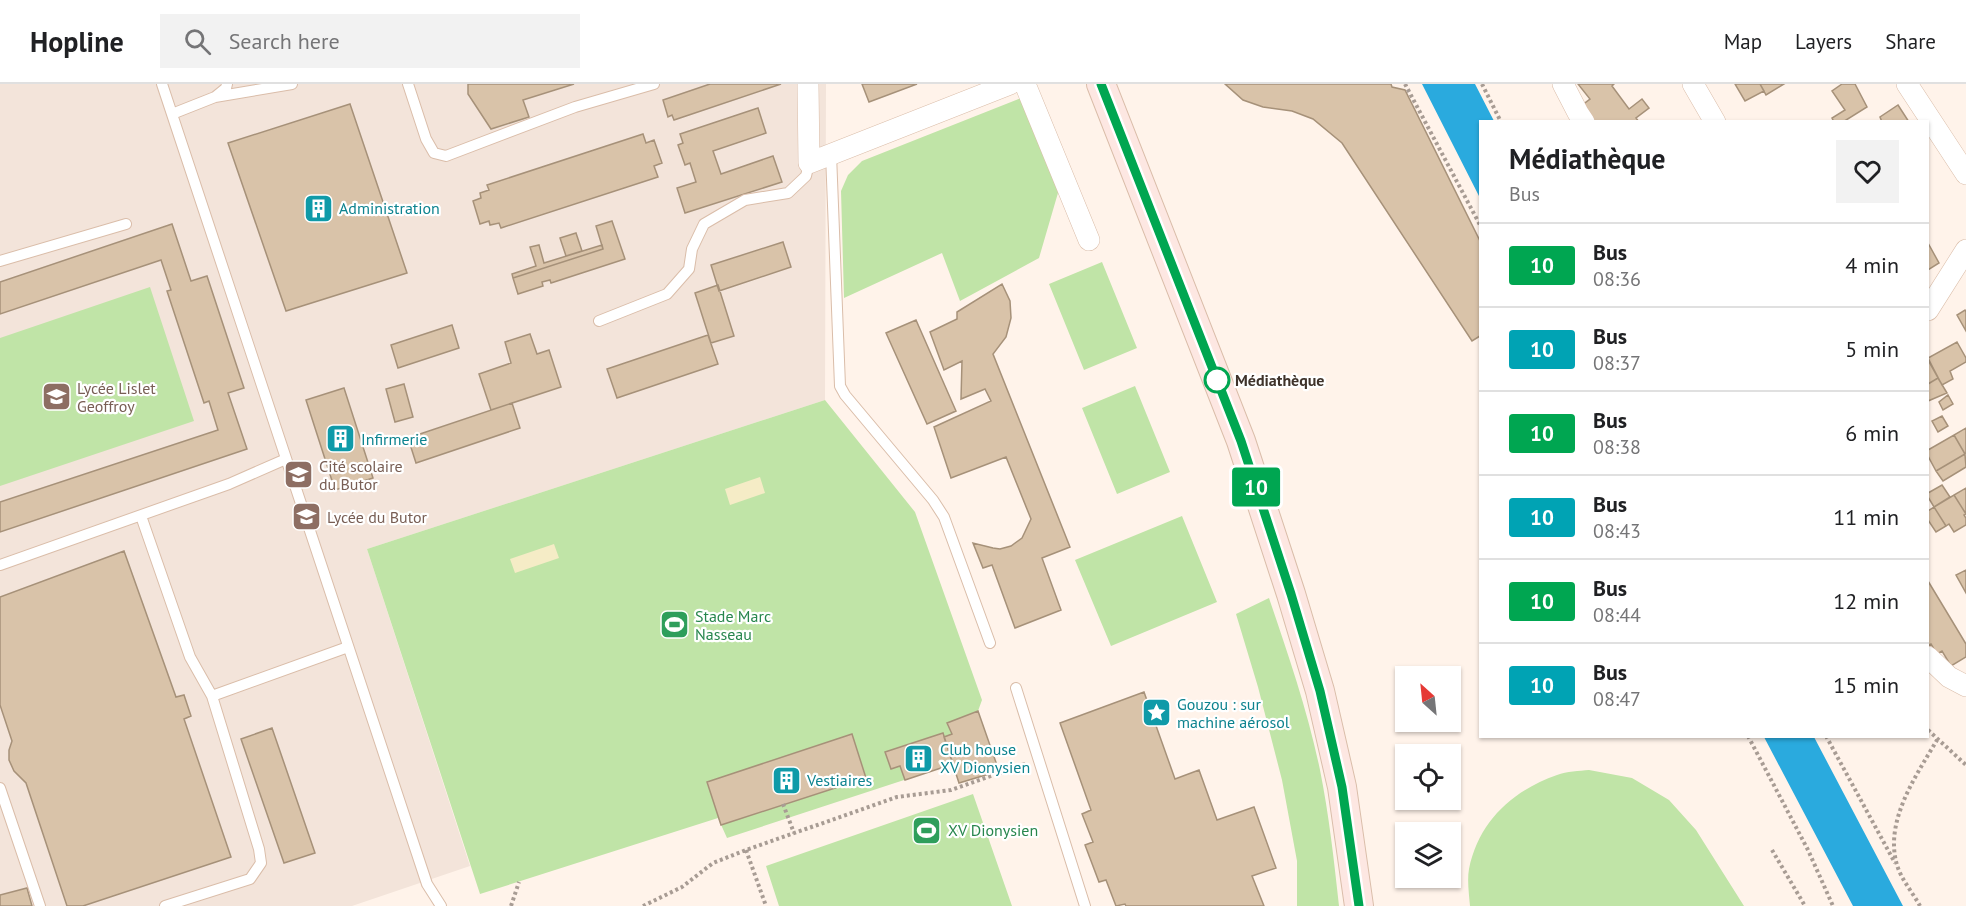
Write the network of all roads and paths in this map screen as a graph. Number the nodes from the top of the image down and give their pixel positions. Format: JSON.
{"nodes":[{"id":1,"x":162,"y":84,"type":"edge"},
{"id":2,"x":227,"y":84,"type":"edge"},
{"id":3,"x":292,"y":84,"type":"edge"},
{"id":4,"x":408,"y":84,"type":"edge"},
{"id":5,"x":654,"y":84,"type":"edge"},
{"id":6,"x":808,"y":84,"type":"edge"},
{"id":7,"x":1010,"y":84,"type":"edge"},
{"id":8,"x":1025,"y":84,"type":"edge"},
{"id":9,"x":1101,"y":84,"type":"edge"},
{"id":10,"x":1405,"y":84,"type":"edge"},
{"id":11,"x":1482,"y":84,"type":"edge"},
{"id":12,"x":1563,"y":84,"type":"edge"},
{"id":13,"x":1693,"y":84,"type":"edge"},
{"id":14,"x":1907,"y":84,"type":"edge"},
{"id":15,"x":215,"y":97,"type":"junction"},
{"id":16,"x":172,"y":114,"type":"junction"},
{"id":17,"x":1500,"y":120,"type":"edge"},
{"id":18,"x":1583,"y":120,"type":"edge"},
{"id":19,"x":1714,"y":120,"type":"edge"},
{"id":20,"x":831,"y":154,"type":"junction"},
{"id":21,"x":809,"y":163,"type":"junction"},
{"id":22,"x":1966,"y":174,"type":"edge"},
{"id":23,"x":1479,"y":223,"type":"edge"},
{"id":24,"x":126,"y":224,"type":"dead end"},
{"id":25,"x":1089,"y":240,"type":"dead end"},
{"id":26,"x":1966,"y":250,"type":"edge"},
{"id":27,"x":0,"y":261,"type":"edge"},
{"id":28,"x":1929,"y":308,"type":"edge"},
{"id":29,"x":599,"y":321,"type":"dead end"},
{"id":30,"x":286,"y":459,"type":"junction"},
{"id":31,"x":141,"y":516,"type":"junction"},
{"id":32,"x":0,"y":565,"type":"edge"},
{"id":33,"x":990,"y":643,"type":"dead end"},
{"id":34,"x":348,"y":647,"type":"junction"},
{"id":35,"x":1929,"y":658,"type":"edge"},
{"id":36,"x":1966,"y":686,"type":"edge"},
{"id":37,"x":1016,"y":688,"type":"dead end"},
{"id":38,"x":212,"y":696,"type":"junction"},
{"id":39,"x":1929,"y":731,"type":"edge"},
{"id":40,"x":1749,"y":738,"type":"edge"},
{"id":41,"x":1827,"y":738,"type":"edge"},
{"id":42,"x":1937,"y":740,"type":"junction"},
{"id":43,"x":1038,"y":760,"type":"junction"},
{"id":44,"x":1966,"y":765,"type":"edge"},
{"id":45,"x":0,"y":788,"type":"edge"},
{"id":46,"x":783,"y":804,"type":"dead end"},
{"id":47,"x":794,"y":833,"type":"junction"},
{"id":48,"x":746,"y":850,"type":"junction"},
{"id":49,"x":1772,"y":850,"type":"dead end"},
{"id":50,"x":1897,"y":866,"type":"junction"},
{"id":51,"x":519,"y":882,"type":"dead end"},
{"id":52,"x":40,"y":906,"type":"edge"},
{"id":53,"x":165,"y":906,"type":"edge"},
{"id":54,"x":441,"y":906,"type":"edge"},
{"id":55,"x":511,"y":906,"type":"edge"},
{"id":56,"x":643,"y":906,"type":"edge"},
{"id":57,"x":766,"y":906,"type":"edge"},
{"id":58,"x":1085,"y":906,"type":"edge"},
{"id":59,"x":1359,"y":906,"type":"edge"},
{"id":60,"x":1805,"y":906,"type":"edge"},
{"id":61,"x":1833,"y":906,"type":"edge"},
{"id":62,"x":1920,"y":906,"type":"edge"}],
"edges":[{"from":1,"to":16,"type":"lane"},
{"from":2,"to":15,"type":"lane"},
{"from":3,"to":15,"type":"lane"},
{"from":4,"to":5,"type":"lane"},
{"from":6,"to":21,"type":"street"},
{"from":7,"to":20,"type":"street"},
{"from":8,"to":25,"type":"street"},
{"from":9,"to":59,"type":"main road"},
{"from":10,"to":23,"type":"path"},
{"from":11,"to":17,"type":"path"},
{"from":12,"to":18,"type":"street"},
{"from":13,"to":19,"type":"street"},
{"from":14,"to":22,"type":"street"},
{"from":15,"to":16,"type":"lane"},
{"from":16,"to":30,"type":"lane"},
{"from":20,"to":21,"type":"street"},
{"from":20,"to":33,"type":"lane"},
{"from":21,"to":29,"type":"lane"},
{"from":24,"to":27,"type":"lane"},
{"from":26,"to":28,"type":"street"},
{"from":30,"to":31,"type":"lane"},
{"from":30,"to":34,"type":"lane"},
{"from":31,"to":32,"type":"lane"},
{"from":31,"to":38,"type":"lane"},
{"from":34,"to":38,"type":"lane"},
{"from":34,"to":54,"type":"lane"},
{"from":35,"to":36,"type":"street"},
{"from":37,"to":43,"type":"lane"},
{"from":38,"to":53,"type":"lane"},
{"from":39,"to":42,"type":"path"},
{"from":40,"to":61,"type":"path"},
{"from":41,"to":50,"type":"path"},
{"from":42,"to":44,"type":"path"},
{"from":42,"to":50,"type":"path"},
{"from":43,"to":47,"type":"path"},
{"from":43,"to":58,"type":"lane"},
{"from":45,"to":52,"type":"lane"},
{"from":46,"to":47,"type":"path"},
{"from":47,"to":48,"type":"path"},
{"from":48,"to":56,"type":"path"},
{"from":48,"to":57,"type":"path"},
{"from":49,"to":60,"type":"path"},
{"from":50,"to":62,"type":"path"},
{"from":51,"to":55,"type":"path"}]}
